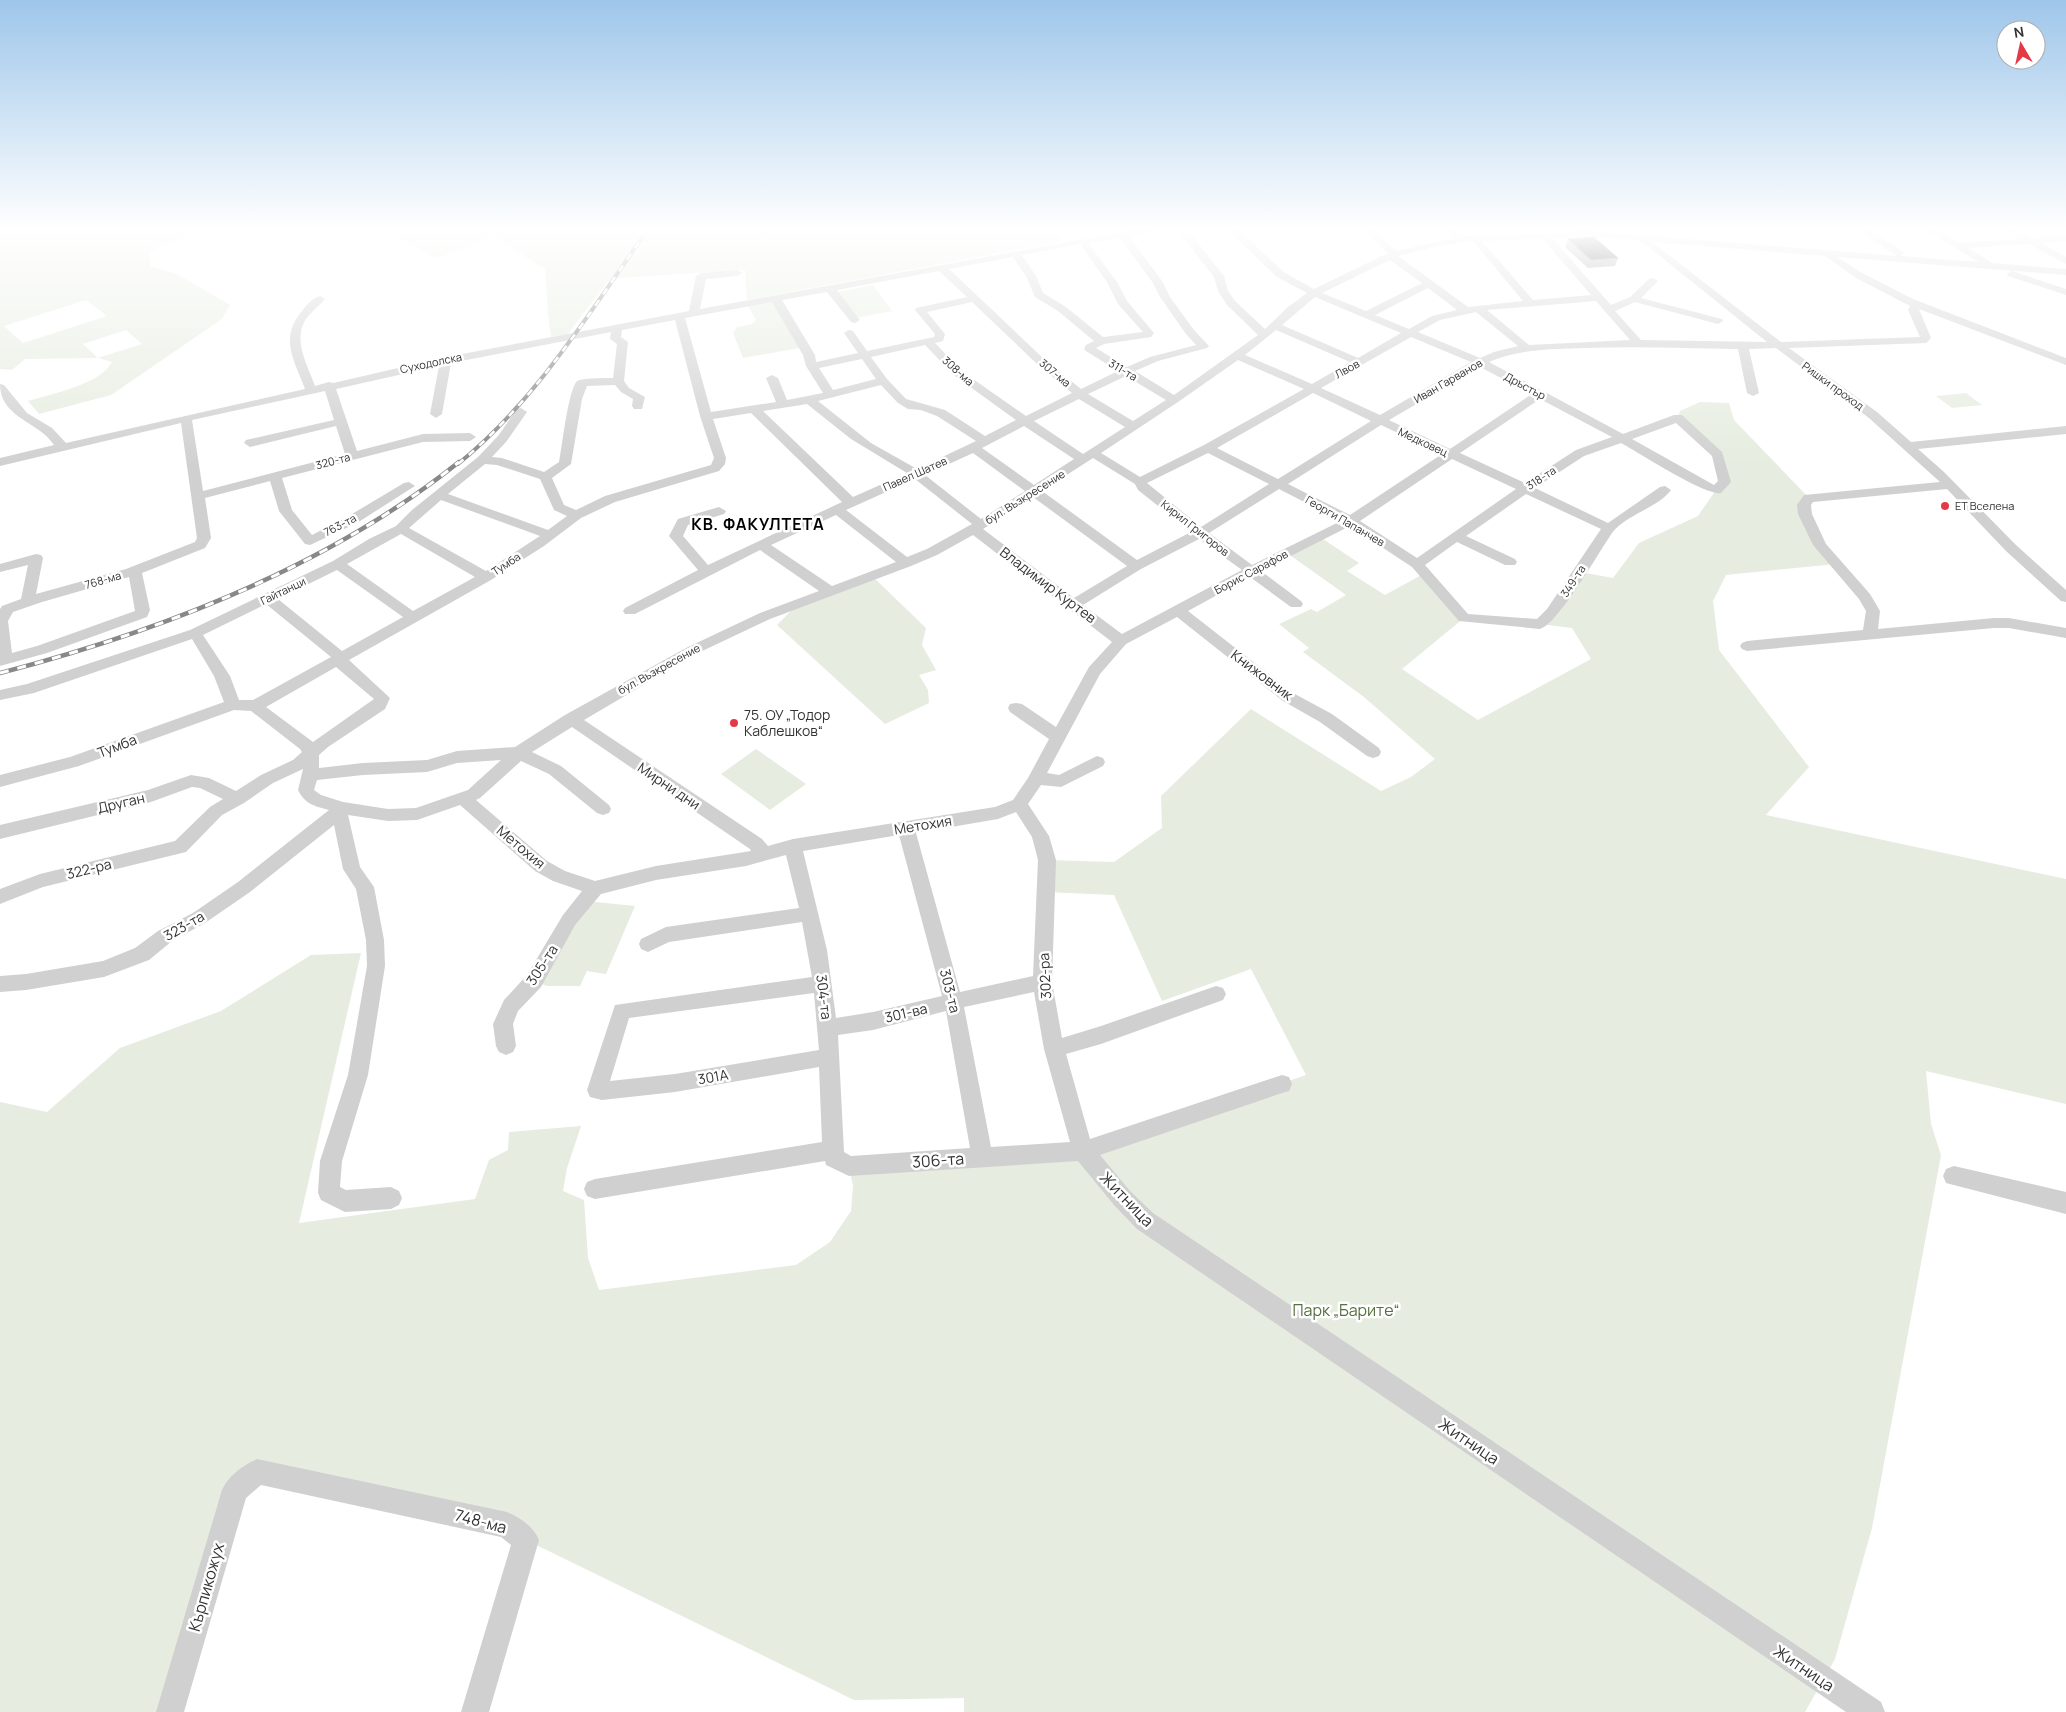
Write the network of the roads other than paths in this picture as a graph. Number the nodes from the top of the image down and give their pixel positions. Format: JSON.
{"nodes":[{"id":1,"x":309,"y":308,"type":"edge"},
{"id":2,"x":695,"y":308,"type":"edge"},
{"id":3,"x":725,"y":308,"type":"edge"},
{"id":4,"x":780,"y":308,"type":"edge"},
{"id":5,"x":846,"y":308,"type":"edge"},
{"id":6,"x":930,"y":308,"type":"edge"},
{"id":7,"x":983,"y":308,"type":"edge"},
{"id":8,"x":1060,"y":308,"type":"edge"},
{"id":9,"x":1127,"y":308,"type":"edge"},
{"id":10,"x":1173,"y":308,"type":"edge"},
{"id":11,"x":1237,"y":308,"type":"edge"},
{"id":12,"x":1294,"y":308,"type":"edge"},
{"id":13,"x":1349,"y":308,"type":"edge"},
{"id":14,"x":1380,"y":308,"type":"edge"},
{"id":15,"x":1468,"y":308,"type":"edge"},
{"id":16,"x":1493,"y":308,"type":"edge"},
{"id":17,"x":1668,"y":308,"type":"edge"},
{"id":18,"x":1731,"y":308,"type":"edge"},
{"id":19,"x":1915,"y":308,"type":"edge"},
{"id":20,"x":1926,"y":308,"type":"edge"},
{"id":21,"x":1610,"y":309,"type":"edge"},
{"id":22,"x":1472,"y":310,"type":"junction"},
{"id":23,"x":694,"y":314,"type":"junction"},
{"id":24,"x":1366,"y":315,"type":"junction"},
{"id":25,"x":680,"y":317,"type":"junction"},
{"id":26,"x":855,"y":320,"type":"dead end"},
{"id":27,"x":1718,"y":321,"type":"dead end"},
{"id":28,"x":1276,"y":326,"type":"junction"},
{"id":29,"x":617,"y":328,"type":"junction"},
{"id":30,"x":1412,"y":332,"type":"junction"},
{"id":31,"x":849,"y":334,"type":"dead end"},
{"id":32,"x":1265,"y":335,"type":"junction"},
{"id":33,"x":1101,"y":341,"type":"junction"},
{"id":34,"x":928,"y":342,"type":"junction"},
{"id":35,"x":1638,"y":344,"type":"junction"},
{"id":36,"x":1778,"y":345,"type":"junction"},
{"id":37,"x":1743,"y":346,"type":"junction"},
{"id":38,"x":1526,"y":348,"type":"junction"},
{"id":39,"x":1236,"y":355,"type":"junction"},
{"id":40,"x":865,"y":356,"type":"junction"},
{"id":41,"x":446,"y":360,"type":"junction"},
{"id":42,"x":1359,"y":362,"type":"junction"},
{"id":43,"x":1480,"y":362,"type":"junction"},
{"id":44,"x":2066,"y":362,"type":"edge"},
{"id":45,"x":812,"y":366,"type":"junction"},
{"id":46,"x":1126,"y":371,"type":"junction"},
{"id":47,"x":772,"y":378,"type":"dead end"},
{"id":48,"x":618,"y":381,"type":"junction"},
{"id":49,"x":883,"y":381,"type":"junction"},
{"id":50,"x":329,"y":385,"type":"junction"},
{"id":51,"x":1312,"y":388,"type":"junction"},
{"id":52,"x":1,"y":390,"type":"edge"},
{"id":53,"x":311,"y":390,"type":"junction"},
{"id":54,"x":1753,"y":393,"type":"dead end"},
{"id":55,"x":829,"y":394,"type":"junction"},
{"id":56,"x":1080,"y":394,"type":"junction"},
{"id":57,"x":1540,"y":394,"type":"junction"},
{"id":58,"x":809,"y":400,"type":"junction"},
{"id":59,"x":1174,"y":400,"type":"junction"},
{"id":60,"x":783,"y":404,"type":"junction"},
{"id":61,"x":638,"y":406,"type":"dead end"},
{"id":62,"x":755,"y":410,"type":"junction"},
{"id":63,"x":522,"y":412,"type":"dead end"},
{"id":64,"x":436,"y":414,"type":"dead end"},
{"id":65,"x":706,"y":416,"type":"junction"},
{"id":66,"x":186,"y":418,"type":"junction"},
{"id":67,"x":1379,"y":421,"type":"junction"},
{"id":68,"x":340,"y":422,"type":"junction"},
{"id":69,"x":1025,"y":422,"type":"junction"},
{"id":70,"x":1134,"y":426,"type":"junction"},
{"id":71,"x":2066,"y":430,"type":"edge"},
{"id":72,"x":470,"y":436,"type":"dead end"},
{"id":73,"x":1620,"y":437,"type":"junction"},
{"id":74,"x":250,"y":443,"type":"dead end"},
{"id":75,"x":979,"y":445,"type":"junction"},
{"id":76,"x":62,"y":446,"type":"junction"},
{"id":77,"x":1909,"y":446,"type":"junction"},
{"id":78,"x":1208,"y":448,"type":"junction"},
{"id":79,"x":1450,"y":454,"type":"junction"},
{"id":80,"x":352,"y":456,"type":"junction"},
{"id":81,"x":1088,"y":456,"type":"junction"},
{"id":82,"x":482,"y":460,"type":"junction"},
{"id":83,"x":0,"y":462,"type":"edge"},
{"id":84,"x":917,"y":474,"type":"junction"},
{"id":85,"x":275,"y":476,"type":"junction"},
{"id":86,"x":545,"y":477,"type":"junction"},
{"id":87,"x":1140,"y":482,"type":"junction"},
{"id":88,"x":1280,"y":484,"type":"junction"},
{"id":89,"x":1950,"y":485,"type":"junction"},
{"id":90,"x":409,"y":486,"type":"dead end"},
{"id":91,"x":1525,"y":489,"type":"junction"},
{"id":92,"x":1666,"y":490,"type":"dead end"},
{"id":93,"x":1716,"y":490,"type":"joint"},
{"id":94,"x":1035,"y":491,"type":"junction"},
{"id":95,"x":440,"y":494,"type":"junction"},
{"id":96,"x":199,"y":496,"type":"junction"},
{"id":97,"x":851,"y":503,"type":"junction"},
{"id":98,"x":837,"y":509,"type":"junction"},
{"id":99,"x":719,"y":511,"type":"dead end"},
{"id":100,"x":576,"y":515,"type":"junction"},
{"id":101,"x":1351,"y":521,"type":"junction"},
{"id":102,"x":978,"y":527,"type":"junction"},
{"id":103,"x":1609,"y":528,"type":"junction"},
{"id":104,"x":401,"y":529,"type":"junction"},
{"id":105,"x":1200,"y":533,"type":"junction"},
{"id":106,"x":550,"y":535,"type":"junction"},
{"id":107,"x":1456,"y":537,"type":"junction"},
{"id":108,"x":763,"y":546,"type":"junction"},
{"id":109,"x":1510,"y":562,"type":"dead end"},
{"id":110,"x":906,"y":563,"type":"junction"},
{"id":111,"x":338,"y":564,"type":"junction"},
{"id":112,"x":1417,"y":564,"type":"junction"},
{"id":113,"x":1136,"y":566,"type":"junction"},
{"id":114,"x":0,"y":568,"type":"edge"},
{"id":115,"x":134,"y":571,"type":"junction"},
{"id":116,"x":706,"y":571,"type":"junction"},
{"id":117,"x":1251,"y":571,"type":"junction"},
{"id":118,"x":486,"y":577,"type":"junction"},
{"id":119,"x":831,"y":592,"type":"junction"},
{"id":120,"x":2066,"y":598,"type":"edge"},
{"id":121,"x":269,"y":599,"type":"junction"},
{"id":122,"x":28,"y":600,"type":"junction"},
{"id":123,"x":1074,"y":604,"type":"junction"},
{"id":124,"x":1296,"y":604,"type":"dead end"},
{"id":125,"x":630,"y":611,"type":"dead end"},
{"id":126,"x":1179,"y":611,"type":"junction"},
{"id":127,"x":413,"y":618,"type":"junction"},
{"id":128,"x":1464,"y":618,"type":"joint"},
{"id":129,"x":195,"y":633,"type":"junction"},
{"id":130,"x":2066,"y":633,"type":"edge"},
{"id":131,"x":1870,"y":634,"type":"junction"},
{"id":132,"x":1121,"y":642,"type":"junction"},
{"id":133,"x":1747,"y":646,"type":"dead end"},
{"id":134,"x":341,"y":658,"type":"junction"},
{"id":135,"x":3,"y":660,"type":"edge"},
{"id":136,"x":0,"y":695,"type":"edge"},
{"id":137,"x":233,"y":705,"type":"junction"},
{"id":138,"x":255,"y":706,"type":"junction"},
{"id":139,"x":1016,"y":708,"type":"dead end"},
{"id":140,"x":571,"y":719,"type":"junction"},
{"id":141,"x":1058,"y":737,"type":"junction"},
{"id":142,"x":1373,"y":752,"type":"dead end"},
{"id":143,"x":520,"y":753,"type":"junction"},
{"id":144,"x":311,"y":754,"type":"junction"},
{"id":145,"x":1097,"y":762,"type":"dead end"},
{"id":146,"x":310,"y":775,"type":"junction"},
{"id":147,"x":1036,"y":778,"type":"junction"},
{"id":148,"x":0,"y":781,"type":"edge"},
{"id":149,"x":463,"y":798,"type":"junction"},
{"id":150,"x":238,"y":799,"type":"junction"},
{"id":151,"x":1019,"y":804,"type":"junction"},
{"id":152,"x":603,"y":809,"type":"dead end"},
{"id":153,"x":341,"y":810,"type":"junction"},
{"id":154,"x":906,"y":828,"type":"junction"},
{"id":155,"x":0,"y":832,"type":"edge"},
{"id":156,"x":793,"y":846,"type":"junction"},
{"id":157,"x":764,"y":854,"type":"junction"},
{"id":158,"x":595,"y":888,"type":"junction"},
{"id":159,"x":0,"y":897,"type":"edge"},
{"id":160,"x":809,"y":914,"type":"junction"},
{"id":161,"x":648,"y":944,"type":"dead end"},
{"id":162,"x":1042,"y":982,"type":"junction"},
{"id":163,"x":0,"y":984,"type":"edge"},
{"id":164,"x":823,"y":984,"type":"junction"},
{"id":165,"x":1216,"y":994,"type":"dead end"},
{"id":166,"x":954,"y":1002,"type":"junction"},
{"id":167,"x":827,"y":1028,"type":"junction"},
{"id":168,"x":506,"y":1046,"type":"dead end"},
{"id":169,"x":1054,"y":1049,"type":"junction"},
{"id":170,"x":828,"y":1057,"type":"junction"},
{"id":171,"x":1282,"y":1084,"type":"dead end"},
{"id":172,"x":833,"y":1150,"type":"junction"},
{"id":173,"x":1083,"y":1151,"type":"junction"},
{"id":174,"x":982,"y":1157,"type":"junction"},
{"id":175,"x":1954,"y":1176,"type":"dead end"},
{"id":176,"x":595,"y":1189,"type":"dead end"},
{"id":177,"x":391,"y":1198,"type":"dead end"},
{"id":178,"x":2066,"y":1203,"type":"edge"},
{"id":179,"x":257,"y":1472,"type":"joint"},
{"id":180,"x":170,"y":1712,"type":"edge"},
{"id":181,"x":475,"y":1712,"type":"edge"},
{"id":182,"x":1871,"y":1712,"type":"edge"}],
"edges":[{"from":1,"to":53,"type":"street"},
{"from":2,"to":23,"type":"street"},
{"from":3,"to":23,"type":"street","name":"Суходолска"},
{"from":4,"to":45,"type":"street"},
{"from":5,"to":26,"type":"street"},
{"from":6,"to":34,"type":"street","name":"308-ма"},
{"from":7,"to":56,"type":"street","name":"307-ма"},
{"from":8,"to":33,"type":"street","name":"311-та"},
{"from":9,"to":33,"type":"street"},
{"from":10,"to":46,"type":"street","name":"Павел Шатев"},
{"from":11,"to":32,"type":"street"},
{"from":12,"to":28,"type":"street","name":"бул. Възкресение"},
{"from":13,"to":24,"type":"street","name":"Дръстър"},
{"from":14,"to":24,"type":"street"},
{"from":15,"to":22,"type":"street"},
{"from":16,"to":22,"type":"street","name":"Лвов"},
{"from":17,"to":27,"type":"street"},
{"from":18,"to":36,"type":"street","name":"Ришки проход"},
{"from":19,"to":36,"type":"street","name":"Иван Гарванов"},
{"from":20,"to":44,"type":"street"},
{"from":21,"to":35,"type":"street"},
{"from":22,"to":30,"type":"street","name":"Лвов"},
{"from":22,"to":38,"type":"street"},
{"from":23,"to":25,"type":"street","name":"Суходолска"},
{"from":24,"to":30,"type":"street","name":"Дръстър"},
{"from":25,"to":29,"type":"street","name":"Суходолска"},
{"from":25,"to":65,"type":"street","name":"Тумба"},
{"from":28,"to":32,"type":"street","name":"бул. Възкресение"},
{"from":28,"to":42,"type":"street"},
{"from":29,"to":41,"type":"street","name":"Суходолска"},
{"from":29,"to":48,"type":"street"},
{"from":30,"to":42,"type":"street","name":"Лвов"},
{"from":30,"to":43,"type":"street","name":"Дръстър"},
{"from":31,"to":40,"type":"street"},
{"from":32,"to":39,"type":"street","name":"бул. Възкресение"},
{"from":33,"to":46,"type":"street","name":"311-та"},
{"from":34,"to":40,"type":"street"},
{"from":34,"to":69,"type":"street","name":"308-ма"},
{"from":35,"to":37,"type":"street","name":"Иван Гарванов"},
{"from":35,"to":38,"type":"street","name":"Иван Гарванов"},
{"from":36,"to":37,"type":"street","name":"Иван Гарванов"},
{"from":36,"to":77,"type":"street","name":"Ришки проход"},
{"from":37,"to":54,"type":"street"},
{"from":38,"to":43,"type":"street","name":"Иван Гарванов"},
{"from":39,"to":51,"type":"street","name":"Медковец"},
{"from":39,"to":59,"type":"street","name":"бул. Възкресение"},
{"from":40,"to":45,"type":"street"},
{"from":40,"to":49,"type":"street"},
{"from":41,"to":50,"type":"street","name":"Суходолска"},
{"from":41,"to":64,"type":"street"},
{"from":42,"to":51,"type":"street","name":"Лвов"},
{"from":43,"to":57,"type":"street","name":"Дръстър"},
{"from":43,"to":67,"type":"street","name":"Иван Гарванов"},
{"from":45,"to":55,"type":"street"},
{"from":46,"to":56,"type":"street","name":"Павел Шатев"},
{"from":46,"to":59,"type":"street","name":"311-та"},
{"from":47,"to":60,"type":"street"},
{"from":48,"to":61,"type":"street"},
{"from":48,"to":86,"type":"street"},
{"from":49,"to":55,"type":"street"},
{"from":49,"to":75,"type":"street"},
{"from":50,"to":53,"type":"street","name":"Суходолска"},
{"from":50,"to":68,"type":"street"},
{"from":51,"to":67,"type":"street","name":"Медковец"},
{"from":51,"to":78,"type":"street","name":"Лвов"},
{"from":52,"to":76,"type":"street"},
{"from":53,"to":66,"type":"street","name":"Суходолска"},
{"from":55,"to":58,"type":"street"},
{"from":56,"to":69,"type":"street","name":"Павел Шатев"},
{"from":56,"to":70,"type":"street","name":"307-ма"},
{"from":57,"to":73,"type":"street","name":"Дръстър"},
{"from":57,"to":79,"type":"street","name":"Борис Сарафов"},
{"from":58,"to":60,"type":"street"},
{"from":58,"to":84,"type":"street","name":"Владимир Куртев"},
{"from":59,"to":70,"type":"street","name":"бул. Възкресение"},
{"from":60,"to":62,"type":"street"},
{"from":62,"to":65,"type":"street"},
{"from":62,"to":97,"type":"street"},
{"from":63,"to":82,"type":"street","name":"Гайтанци"},
{"from":65,"to":100,"type":"street","name":"Тумба"},
{"from":66,"to":76,"type":"street","name":"Суходолска"},
{"from":66,"to":96,"type":"street","name":"768-ма"},
{"from":67,"to":79,"type":"street","name":"Медковец"},
{"from":67,"to":88,"type":"street","name":"Иван Гарванов"},
{"from":68,"to":74,"type":"street"},
{"from":68,"to":80,"type":"street"},
{"from":69,"to":75,"type":"street","name":"Павел Шатев"},
{"from":69,"to":81,"type":"street","name":"Кирил Григоров"},
{"from":70,"to":81,"type":"street","name":"бул. Възкресение"},
{"from":71,"to":77,"type":"street"},
{"from":72,"to":80,"type":"street","name":"320-та"},
{"from":73,"to":91,"type":"street","name":"318-та"},
{"from":73,"to":93,"type":"street","name":"Дръстър"},
{"from":73,"to":93,"type":"street","name":"318-та"},
{"from":75,"to":84,"type":"street","name":"Павел Шатев"},
{"from":75,"to":94,"type":"street"},
{"from":76,"to":83,"type":"street","name":"Суходолска"},
{"from":77,"to":89,"type":"street","name":"Ришки проход"},
{"from":78,"to":87,"type":"street","name":"Лвов"},
{"from":78,"to":88,"type":"street","name":"Георги Папанчев"},
{"from":79,"to":91,"type":"street","name":"Медковец"},
{"from":79,"to":101,"type":"street","name":"Борис Сарафов"},
{"from":80,"to":85,"type":"street","name":"320-та"},
{"from":81,"to":87,"type":"street","name":"Кирил Григоров"},
{"from":81,"to":94,"type":"street","name":"бул. Възкресение"},
{"from":82,"to":86,"type":"street"},
{"from":82,"to":95,"type":"street","name":"Гайтанци"},
{"from":84,"to":97,"type":"street","name":"Павел Шатев"},
{"from":84,"to":102,"type":"street","name":"Владимир Куртев"},
{"from":85,"to":90,"type":"street","name":"763-та"},
{"from":85,"to":96,"type":"street","name":"320-та"},
{"from":86,"to":100,"type":"street"},
{"from":87,"to":105,"type":"street","name":"Кирил Григоров"},
{"from":88,"to":101,"type":"street","name":"Георги Папанчев"},
{"from":88,"to":105,"type":"street","name":"Иван Гарванов"},
{"from":89,"to":120,"type":"street","name":"Ришки проход"},
{"from":89,"to":131,"type":"street"},
{"from":91,"to":103,"type":"street","name":"Медковец"},
{"from":91,"to":107,"type":"street","name":"318-та"},
{"from":92,"to":103,"type":"street","name":"349-та"},
{"from":94,"to":102,"type":"street","name":"бул. Възкресение"},
{"from":94,"to":113,"type":"street"},
{"from":95,"to":104,"type":"street","name":"Гайтанци"},
{"from":95,"to":106,"type":"street"},
{"from":96,"to":115,"type":"street","name":"768-ма"},
{"from":97,"to":98,"type":"street","name":"Павел Шатев"},
{"from":98,"to":108,"type":"street","name":"Павел Шатев"},
{"from":98,"to":110,"type":"street"},
{"from":99,"to":116,"type":"street"},
{"from":100,"to":106,"type":"street","name":"Тумба"},
{"from":101,"to":112,"type":"street","name":"Георги Папанчев"},
{"from":101,"to":117,"type":"street","name":"Борис Сарафов"},
{"from":102,"to":110,"type":"street","name":"бул. Възкресение"},
{"from":102,"to":123,"type":"street","name":"Владимир Куртев"},
{"from":103,"to":128,"type":"street","name":"349-та"},
{"from":104,"to":111,"type":"street","name":"Гайтанци"},
{"from":104,"to":118,"type":"street"},
{"from":105,"to":113,"type":"street","name":"Иван Гарванов"},
{"from":105,"to":117,"type":"street","name":"Кирил Григоров"},
{"from":106,"to":118,"type":"street","name":"Тумба"},
{"from":107,"to":109,"type":"street"},
{"from":107,"to":112,"type":"street","name":"318-та"},
{"from":108,"to":116,"type":"street","name":"Павел Шатев"},
{"from":108,"to":119,"type":"street"},
{"from":110,"to":119,"type":"street","name":"бул. Възкресение"},
{"from":111,"to":121,"type":"street","name":"Гайтанци"},
{"from":111,"to":127,"type":"street"},
{"from":112,"to":128,"type":"street","name":"Георги Папанчев"},
{"from":113,"to":123,"type":"street","name":"Иван Гарванов"},
{"from":114,"to":122,"type":"street"},
{"from":115,"to":122,"type":"street","name":"768-ма"},
{"from":115,"to":135,"type":"street"},
{"from":116,"to":125,"type":"street","name":"Павел Шатев"},
{"from":117,"to":124,"type":"street","name":"Кирил Григоров"},
{"from":117,"to":126,"type":"street","name":"Борис Сарафов"},
{"from":118,"to":127,"type":"street","name":"Тумба"},
{"from":119,"to":140,"type":"street","name":"бул. Възкресение"},
{"from":121,"to":129,"type":"street","name":"Гайтанци"},
{"from":121,"to":134,"type":"street"},
{"from":122,"to":135,"type":"street","name":"768-ма"},
{"from":123,"to":132,"type":"street","name":"Владимир Куртев"},
{"from":126,"to":132,"type":"street","name":"Борис Сарафов"},
{"from":126,"to":142,"type":"street","name":"Книжовник"},
{"from":127,"to":134,"type":"street","name":"Тумба"},
{"from":129,"to":136,"type":"street","name":"Гайтанци"},
{"from":129,"to":137,"type":"street"},
{"from":130,"to":131,"type":"street"},
{"from":131,"to":133,"type":"street"},
{"from":132,"to":141,"type":"street","name":"Борис Сарафов"},
{"from":134,"to":138,"type":"street","name":"Тумба"},
{"from":134,"to":144,"type":"street"},
{"from":137,"to":138,"type":"street"},
{"from":137,"to":148,"type":"street","name":"Тумба"},
{"from":138,"to":144,"type":"street"},
{"from":139,"to":141,"type":"street"},
{"from":140,"to":143,"type":"street","name":"бул. Възкресение"},
{"from":140,"to":157,"type":"street","name":"Мирни дни"},
{"from":141,"to":147,"type":"street","name":"Борис Сарафов"},
{"from":143,"to":146,"type":"street"},
{"from":143,"to":149,"type":"street","name":"бул. Възкресение"},
{"from":143,"to":152,"type":"street"},
{"from":144,"to":146,"type":"street"},
{"from":144,"to":150,"type":"street"},
{"from":145,"to":147,"type":"street"},
{"from":146,"to":153,"type":"street"},
{"from":147,"to":151,"type":"street","name":"Борис Сарафов"},
{"from":149,"to":153,"type":"street"},
{"from":149,"to":158,"type":"street","name":"Метохия"},
{"from":150,"to":155,"type":"street","name":"Друган"},
{"from":150,"to":159,"type":"street","name":"322-ра"},
{"from":151,"to":154,"type":"street","name":"Метохия"},
{"from":151,"to":162,"type":"street","name":"302-ра"},
{"from":153,"to":163,"type":"street","name":"323-та"},
{"from":153,"to":177,"type":"street"},
{"from":154,"to":156,"type":"street","name":"Метохия"},
{"from":154,"to":166,"type":"street","name":"303-та"},
{"from":156,"to":157,"type":"street","name":"Метохия"},
{"from":156,"to":160,"type":"street","name":"304-та"},
{"from":157,"to":158,"type":"street","name":"Метохия"},
{"from":158,"to":168,"type":"street","name":"305-та"},
{"from":160,"to":161,"type":"street"},
{"from":160,"to":164,"type":"street","name":"304-та"},
{"from":162,"to":166,"type":"street","name":"301-ва"},
{"from":162,"to":169,"type":"street","name":"302-ра"},
{"from":164,"to":167,"type":"street","name":"304-та"},
{"from":164,"to":170,"type":"street","name":"301А"},
{"from":165,"to":169,"type":"street"},
{"from":166,"to":167,"type":"street","name":"301-ва"},
{"from":166,"to":174,"type":"street","name":"303-та"},
{"from":167,"to":170,"type":"street","name":"304-та"},
{"from":169,"to":173,"type":"street","name":"302-ра"},
{"from":170,"to":172,"type":"street","name":"304-та"},
{"from":171,"to":173,"type":"street","name":"306-та"},
{"from":172,"to":174,"type":"street","name":"306-та"},
{"from":172,"to":176,"type":"street"},
{"from":173,"to":174,"type":"street","name":"306-та"},
{"from":173,"to":182,"type":"street","name":"Житница"},
{"from":175,"to":178,"type":"street"},
{"from":179,"to":180,"type":"street","name":"Кърпикожух"},
{"from":179,"to":181,"type":"street","name":"748-ма"}]}
